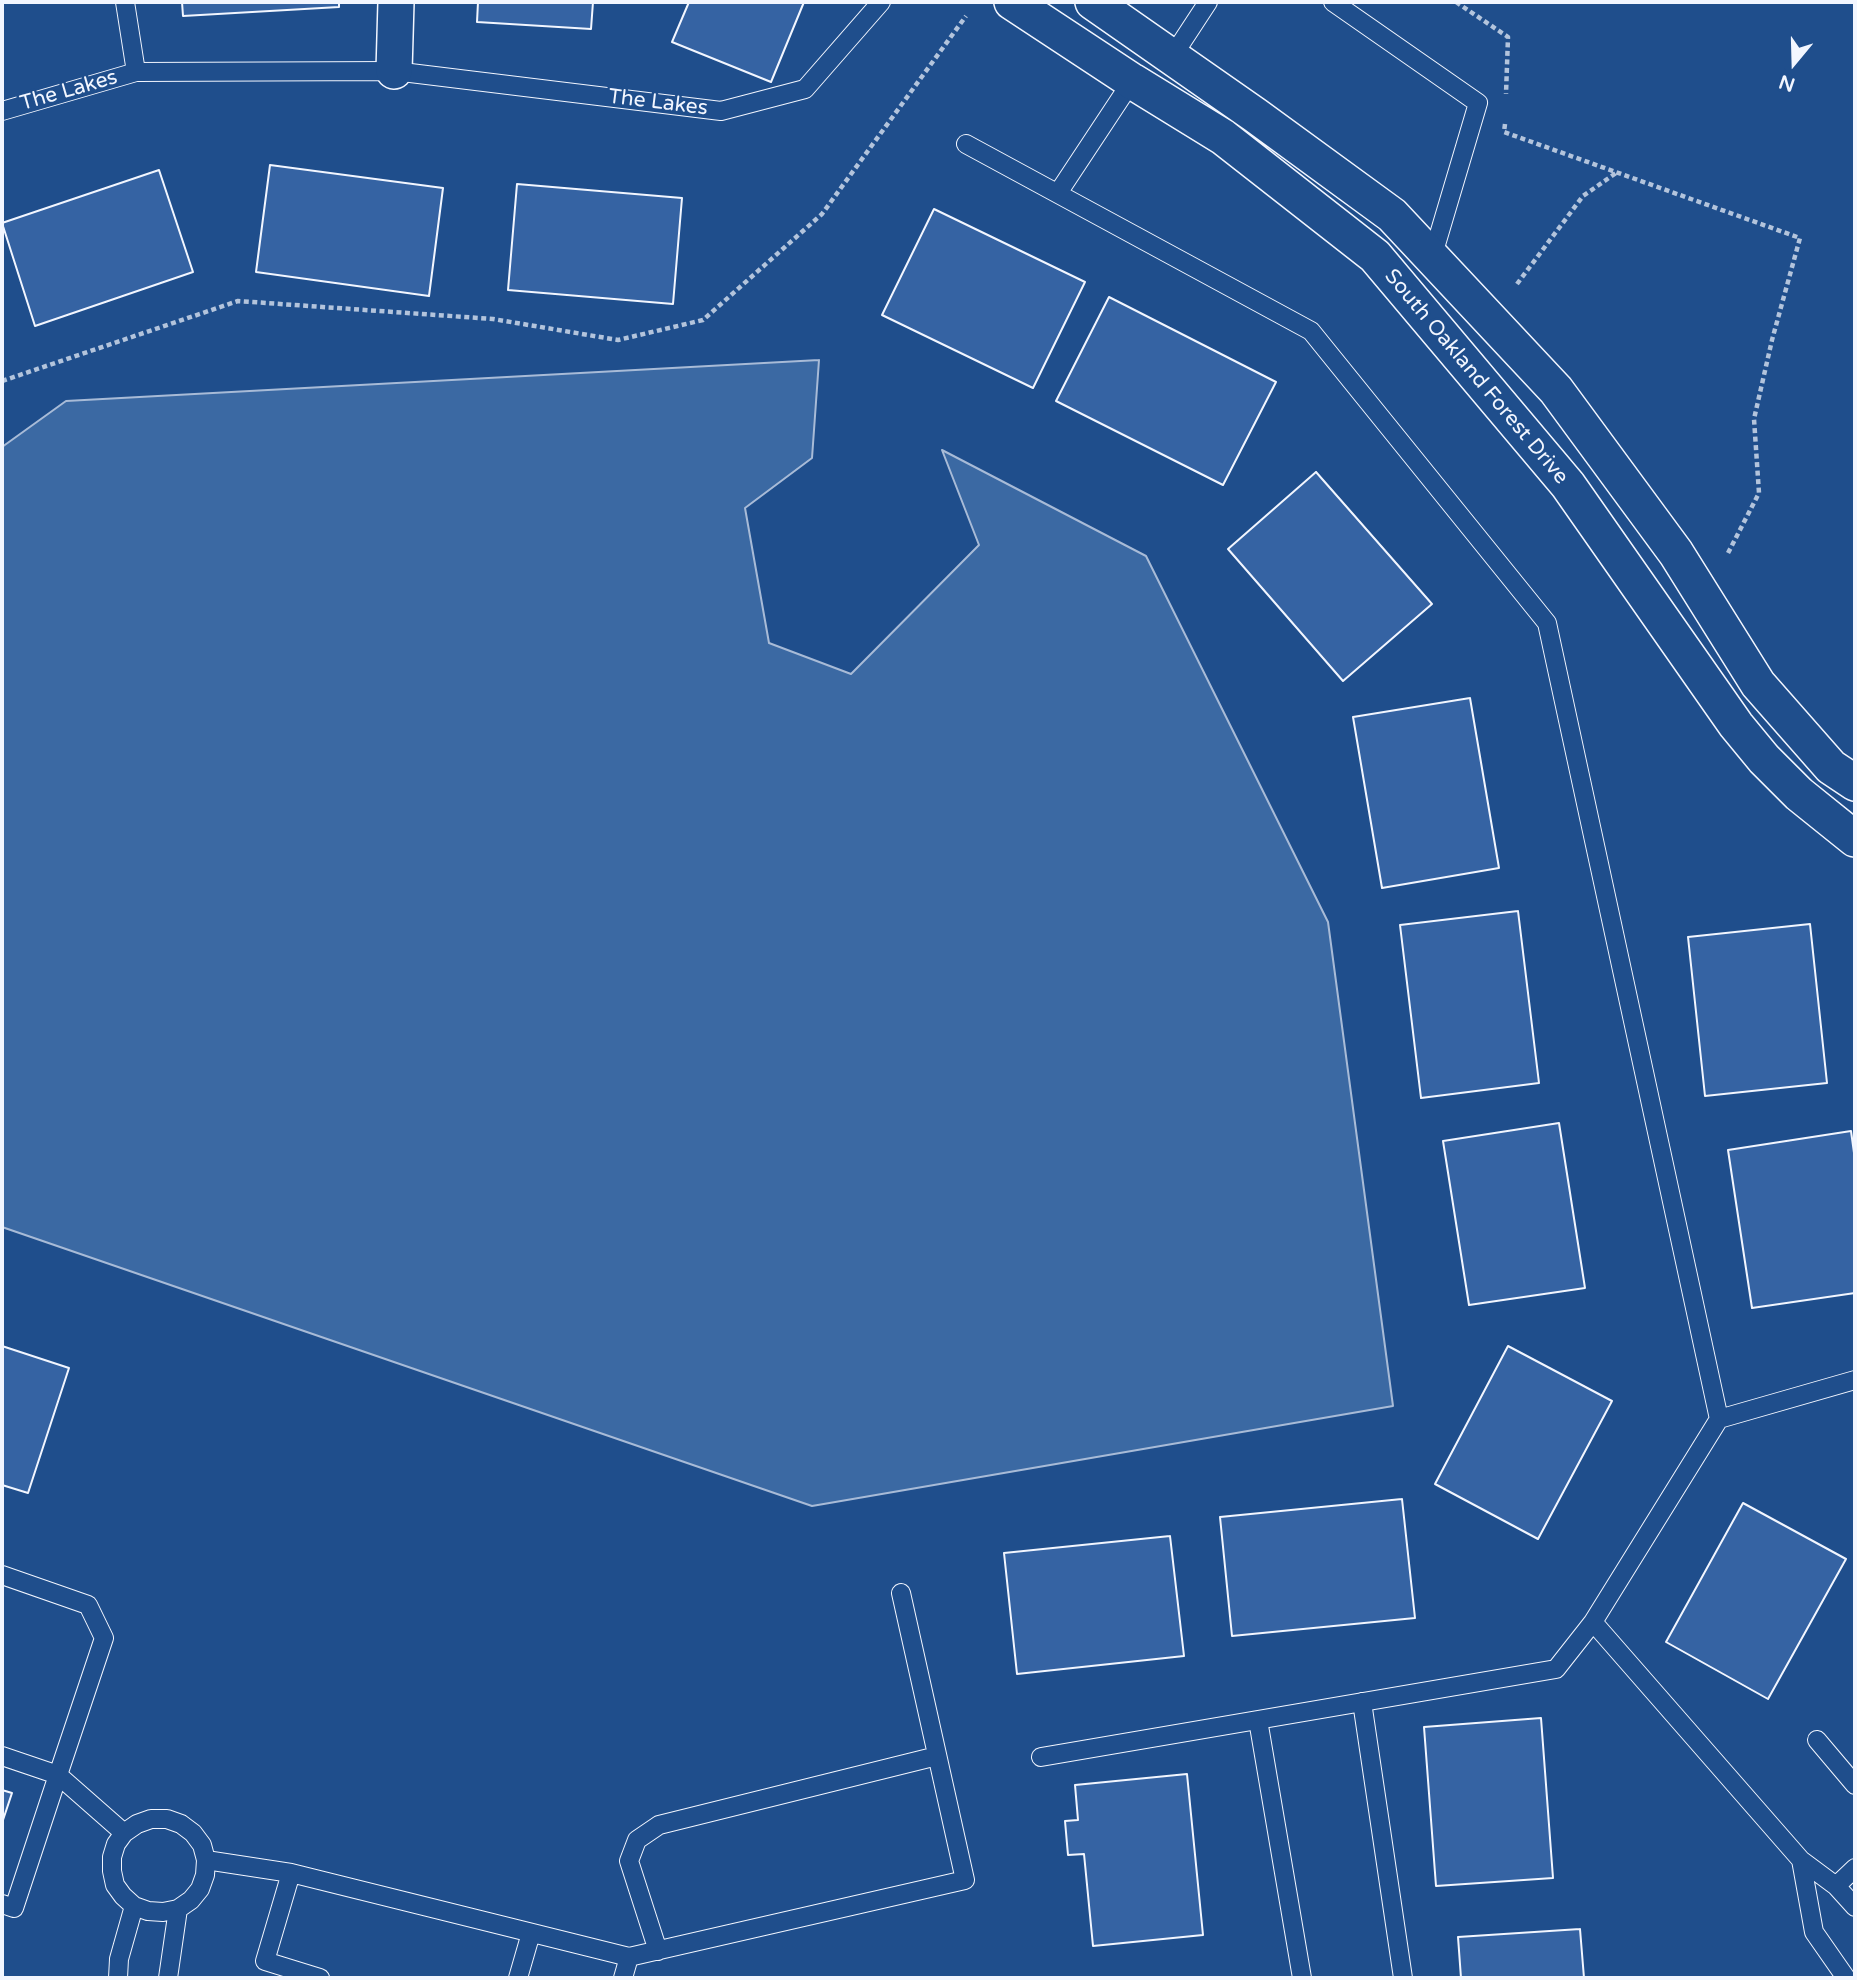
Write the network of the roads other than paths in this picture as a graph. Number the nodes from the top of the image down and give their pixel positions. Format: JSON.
{"nodes":[{"id":1,"x":125,"y":2,"type":"edge"},
{"id":2,"x":396,"y":2,"type":"edge"},
{"id":3,"x":881,"y":2,"type":"edge"},
{"id":4,"x":1012,"y":2,"type":"edge"},
{"id":5,"x":1093,"y":2,"type":"edge"},
{"id":6,"x":1208,"y":2,"type":"edge"},
{"id":7,"x":1333,"y":2,"type":"edge"},
{"id":8,"x":1172,"y":57,"type":"junction"},
{"id":9,"x":394,"y":71,"type":"junction"},
{"id":10,"x":136,"y":72,"type":"junction"},
{"id":11,"x":1132,"y":81,"type":"junction"},
{"id":12,"x":2,"y":111,"type":"edge"},
{"id":13,"x":966,"y":144,"type":"dead end"},
{"id":14,"x":1058,"y":193,"type":"junction"},
{"id":15,"x":1432,"y":258,"type":"junction"},
{"id":16,"x":1398,"y":283,"type":"junction"},
{"id":17,"x":1855,"y":783,"type":"edge"},
{"id":18,"x":1855,"y":839,"type":"edge"},
{"id":19,"x":1855,"y":1380,"type":"edge"},
{"id":20,"x":1719,"y":1419,"type":"junction"},
{"id":21,"x":2,"y":1575,"type":"edge"},
{"id":22,"x":901,"y":1594,"type":"dead end"},
{"id":23,"x":1593,"y":1622,"type":"junction"},
{"id":24,"x":1363,"y":1702,"type":"junction"},
{"id":25,"x":1258,"y":1720,"type":"junction"},
{"id":26,"x":1817,"y":1740,"type":"dead end"},
{"id":27,"x":2,"y":1756,"type":"edge"},
{"id":28,"x":937,"y":1756,"type":"junction"},
{"id":29,"x":1041,"y":1757,"type":"dead end"},
{"id":30,"x":58,"y":1775,"type":"junction"},
{"id":31,"x":1855,"y":1785,"type":"edge"},
{"id":32,"x":124,"y":1833,"type":"junction"},
{"id":33,"x":206,"y":1860,"type":"junction"},
{"id":34,"x":1801,"y":1860,"type":"junction"},
{"id":35,"x":1855,"y":1868,"type":"edge"},
{"id":36,"x":291,"y":1873,"type":"junction"},
{"id":37,"x":1836,"y":1886,"type":"junction"},
{"id":38,"x":2,"y":1904,"type":"edge"},
{"id":39,"x":134,"y":1906,"type":"junction"},
{"id":40,"x":1855,"y":1907,"type":"edge"},
{"id":41,"x":178,"y":1909,"type":"junction"},
{"id":42,"x":531,"y":1933,"type":"junction"},
{"id":43,"x":658,"y":1951,"type":"junction"},
{"id":44,"x":629,"y":1957,"type":"junction"},
{"id":45,"x":118,"y":1978,"type":"edge"},
{"id":46,"x":168,"y":1978,"type":"edge"},
{"id":47,"x":320,"y":1978,"type":"edge"},
{"id":48,"x":518,"y":1978,"type":"edge"},
{"id":49,"x":624,"y":1978,"type":"edge"},
{"id":50,"x":1302,"y":1978,"type":"edge"},
{"id":51,"x":1403,"y":1978,"type":"edge"},
{"id":52,"x":1846,"y":1978,"type":"edge"}],
"edges":[{"from":1,"to":10,"type":"lane","name":"The Lakes"},
{"from":2,"to":9,"type":"street"},
{"from":3,"to":9,"type":"lane","name":"The Lakes"},
{"from":4,"to":11,"type":"street","name":"South Oakland Forest Drive"},
{"from":5,"to":8,"type":"street","name":"South Oakland Forest Drive"},
{"from":6,"to":8,"type":"lane"},
{"from":7,"to":15,"type":"lane"},
{"from":8,"to":15,"type":"street","name":"South Oakland Forest Drive"},
{"from":9,"to":10,"type":"lane","name":"The Lakes"},
{"from":10,"to":12,"type":"lane","name":"The Lakes"},
{"from":11,"to":14,"type":"lane"},
{"from":11,"to":16,"type":"street","name":"South Oakland Forest Drive"},
{"from":13,"to":14,"type":"lane"},
{"from":14,"to":20,"type":"lane"},
{"from":15,"to":16,"type":"street"},
{"from":15,"to":17,"type":"street","name":"South Oakland Forest Drive"},
{"from":16,"to":18,"type":"street","name":"South Oakland Forest Drive"},
{"from":19,"to":20,"type":"lane"},
{"from":20,"to":23,"type":"lane"},
{"from":21,"to":30,"type":"lane"},
{"from":22,"to":28,"type":"lane"},
{"from":23,"to":24,"type":"lane"},
{"from":23,"to":34,"type":"lane"},
{"from":24,"to":25,"type":"lane"},
{"from":24,"to":51,"type":"lane"},
{"from":25,"to":29,"type":"lane"},
{"from":25,"to":50,"type":"lane"},
{"from":26,"to":31,"type":"lane"},
{"from":27,"to":30,"type":"lane"},
{"from":28,"to":43,"type":"lane"},
{"from":28,"to":43,"type":"lane"},
{"from":30,"to":32,"type":"lane"},
{"from":30,"to":38,"type":"lane"},
{"from":32,"to":33,"type":"lane"},
{"from":32,"to":39,"type":"lane"},
{"from":33,"to":36,"type":"lane"},
{"from":33,"to":41,"type":"lane"},
{"from":34,"to":37,"type":"lane"},
{"from":34,"to":52,"type":"lane"},
{"from":35,"to":37,"type":"lane"},
{"from":36,"to":42,"type":"lane"},
{"from":36,"to":47,"type":"lane"},
{"from":37,"to":40,"type":"lane"},
{"from":39,"to":41,"type":"lane"},
{"from":39,"to":45,"type":"lane"},
{"from":41,"to":46,"type":"lane"},
{"from":42,"to":44,"type":"lane"},
{"from":42,"to":48,"type":"lane"},
{"from":43,"to":44,"type":"lane"},
{"from":44,"to":49,"type":"lane"}]}
